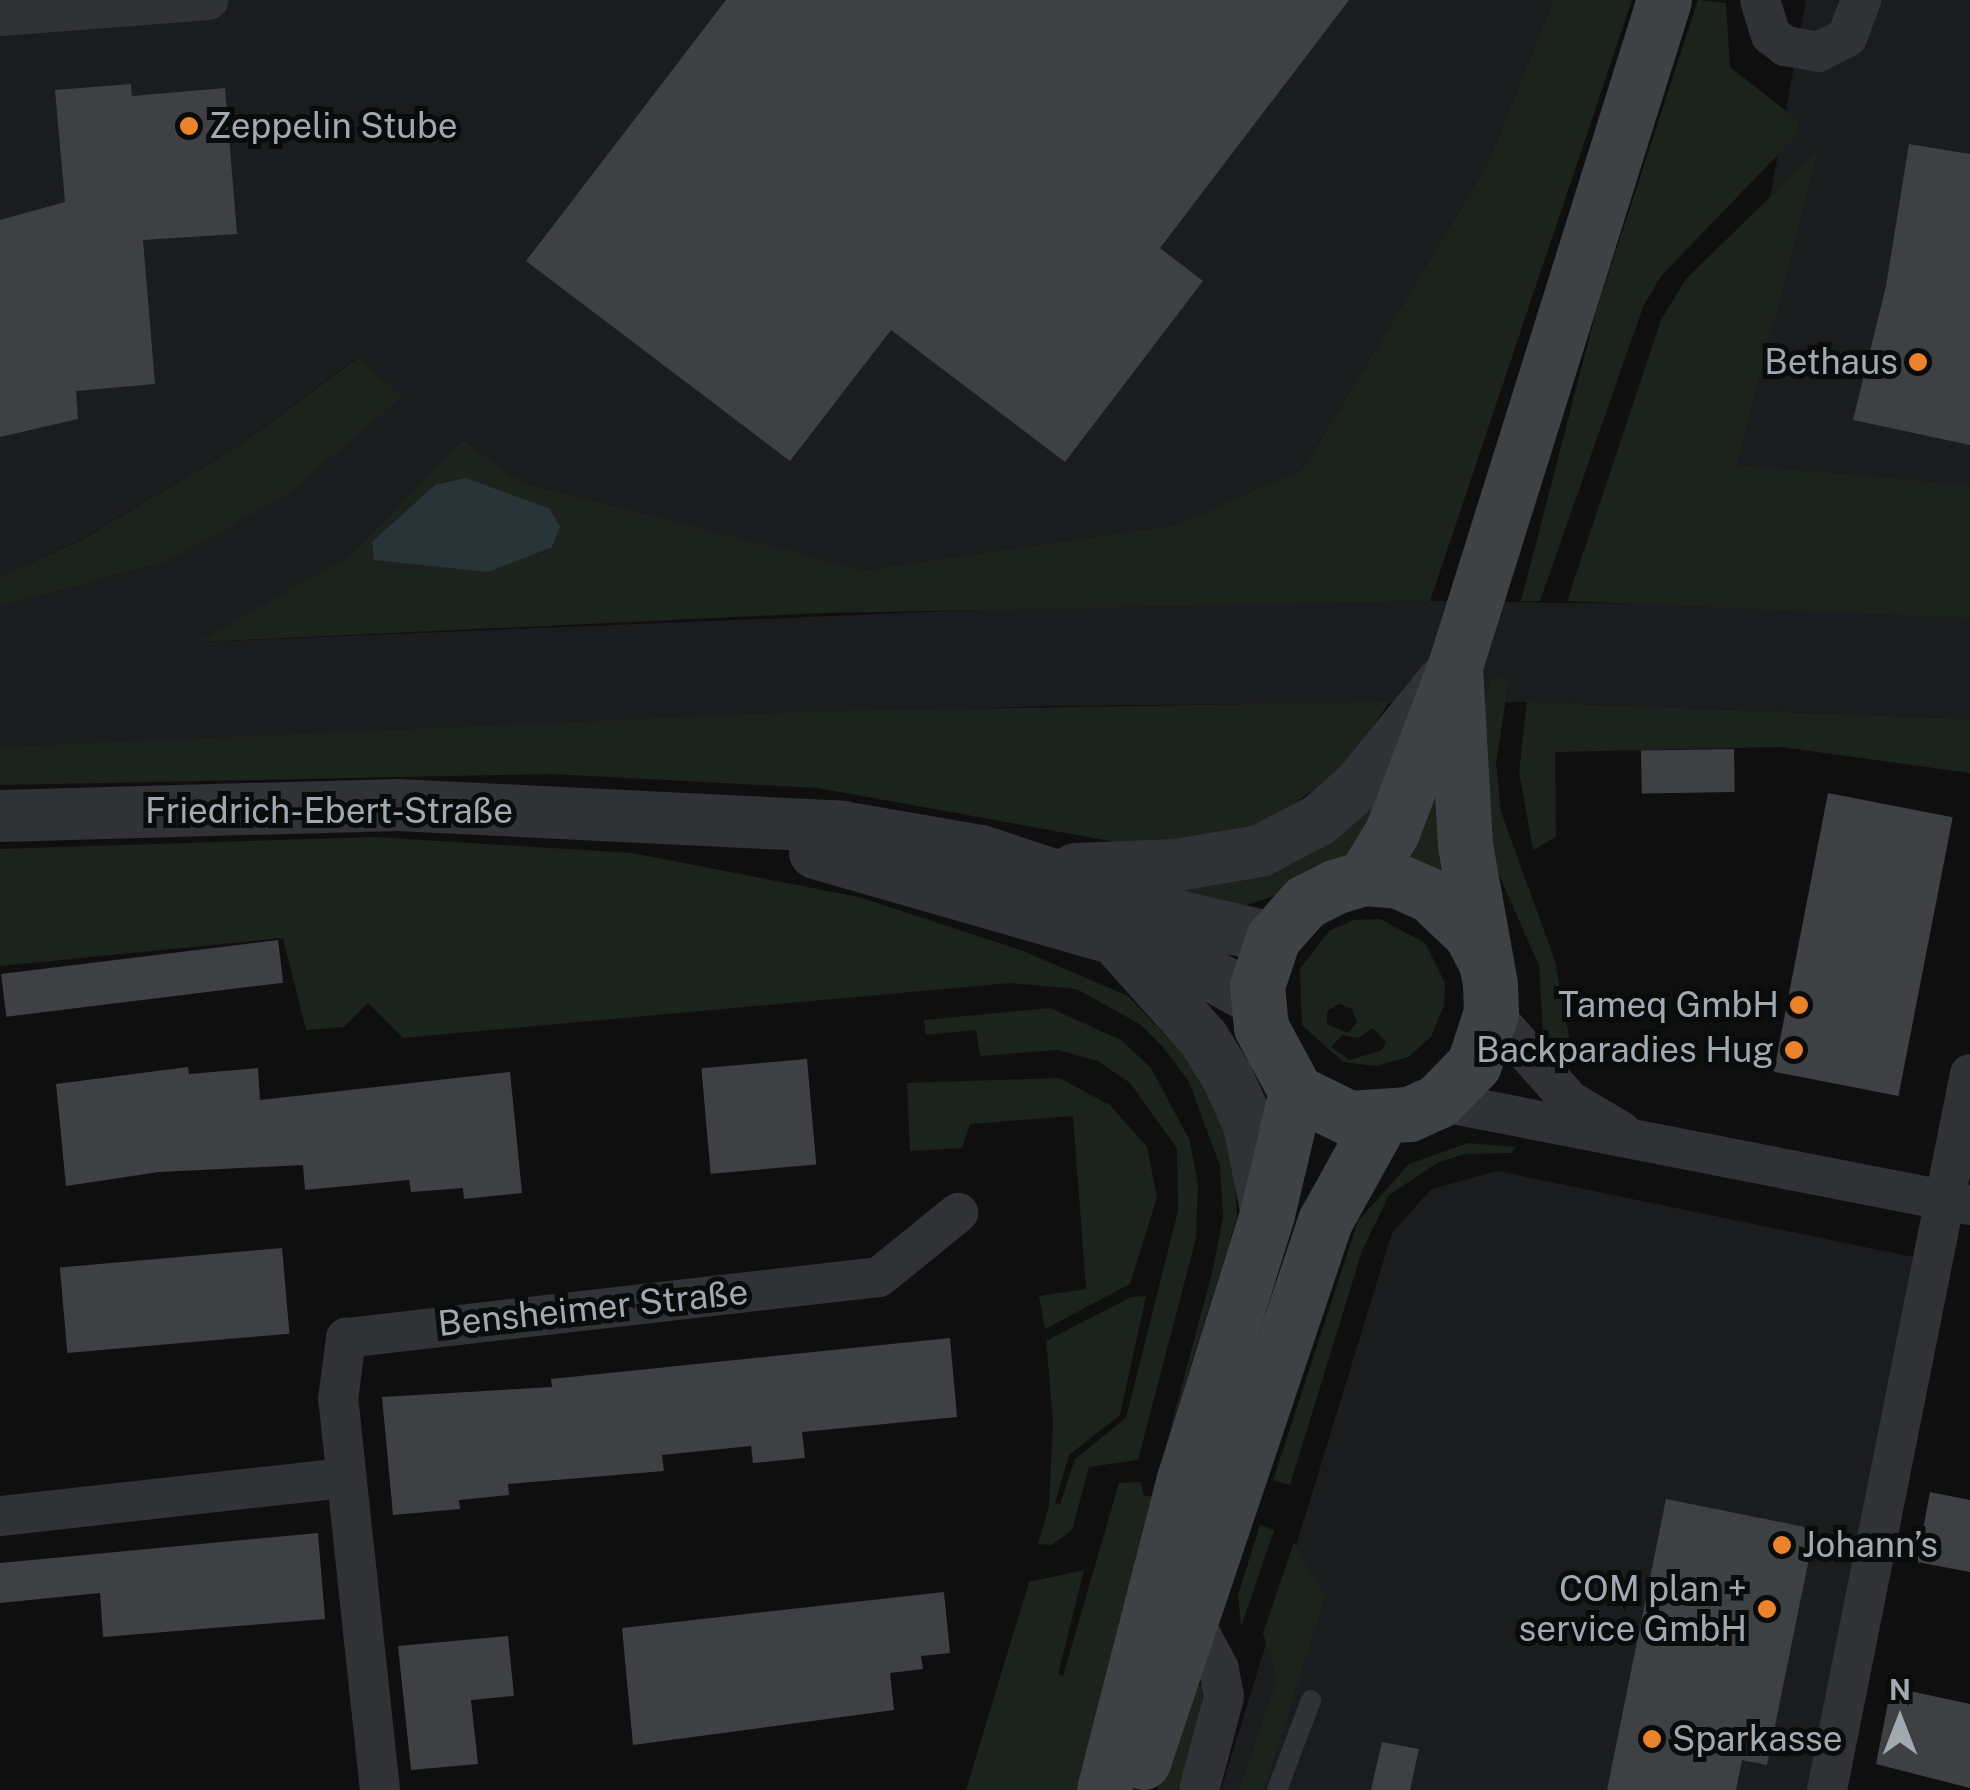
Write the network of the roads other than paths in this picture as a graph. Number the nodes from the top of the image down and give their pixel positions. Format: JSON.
{"nodes":[{"id":1,"x":208,"y":0,"type":"edge"},
{"id":2,"x":1760,"y":0,"type":"edge"},
{"id":3,"x":1860,"y":0,"type":"edge"},
{"id":4,"x":1664,"y":1,"type":"edge"},
{"id":5,"x":0,"y":16,"type":"edge"},
{"id":6,"x":1455,"y":666,"type":"junction"},
{"id":7,"x":0,"y":816,"type":"edge"},
{"id":8,"x":658,"y":816,"type":"junction"},
{"id":9,"x":1042,"y":870,"type":"junction"},
{"id":10,"x":1364,"y":878,"type":"junction"},
{"id":11,"x":1273,"y":938,"type":"junction"},
{"id":12,"x":1114,"y":939,"type":"junction"},
{"id":13,"x":1488,"y":986,"type":"junction"},
{"id":14,"x":1256,"y":1000,"type":"junction"},
{"id":15,"x":1970,"y":1074,"type":"edge"},
{"id":16,"x":1296,"y":1092,"type":"junction"},
{"id":17,"x":1438,"y":1101,"type":"junction"},
{"id":18,"x":1381,"y":1120,"type":"junction"},
{"id":19,"x":1637,"y":1141,"type":"junction"},
{"id":20,"x":1958,"y":1202,"type":"edge"},
{"id":21,"x":958,"y":1213,"type":"dead end"},
{"id":22,"x":1267,"y":1214,"type":"junction"},
{"id":23,"x":346,"y":1478,"type":"junction"},
{"id":24,"x":0,"y":1516,"type":"edge"},
{"id":25,"x":1194,"y":1622,"type":"junction"},
{"id":26,"x":1311,"y":1700,"type":"dead end"},
{"id":27,"x":380,"y":1790,"type":"edge"},
{"id":28,"x":1104,"y":1790,"type":"edge"},
{"id":29,"x":1132,"y":1790,"type":"edge"},
{"id":30,"x":1199,"y":1790,"type":"edge"},
{"id":31,"x":1276,"y":1790,"type":"edge"},
{"id":32,"x":1827,"y":1790,"type":"edge"}],
"edges":[{"from":1,"to":5,"type":"street"},
{"from":2,"to":3,"type":"street"},
{"from":4,"to":6,"type":"main road"},
{"from":6,"to":9,"type":"street"},
{"from":6,"to":10,"type":"main road"},
{"from":6,"to":13,"type":"main road"},
{"from":7,"to":8,"type":"street","name":"Friedrich-Ebert-Straße"},
{"from":8,"to":9,"type":"street","name":"Friedrich-Ebert-Straße"},
{"from":8,"to":12,"type":"street","name":"Friedrich-Ebert-Straße"},
{"from":9,"to":11,"type":"street","name":"Friedrich-Ebert-Straße"},
{"from":10,"to":11,"type":"main road"},
{"from":10,"to":13,"type":"main road"},
{"from":11,"to":14,"type":"main road"},
{"from":12,"to":14,"type":"street","name":"Friedrich-Ebert-Straße"},
{"from":12,"to":22,"type":"street"},
{"from":13,"to":17,"type":"main road"},
{"from":13,"to":19,"type":"street"},
{"from":14,"to":16,"type":"main road"},
{"from":15,"to":20,"type":"street"},
{"from":16,"to":18,"type":"main road"},
{"from":16,"to":22,"type":"main road"},
{"from":17,"to":18,"type":"main road"},
{"from":17,"to":19,"type":"street"},
{"from":18,"to":25,"type":"main road"},
{"from":19,"to":20,"type":"street"},
{"from":20,"to":32,"type":"street"},
{"from":21,"to":23,"type":"street","name":"Bensheimer Straße"},
{"from":22,"to":28,"type":"main road"},
{"from":23,"to":24,"type":"street"},
{"from":23,"to":27,"type":"street","name":"Bensheimer Straße"},
{"from":25,"to":29,"type":"main road"},
{"from":25,"to":30,"type":"street"},
{"from":26,"to":31,"type":"lane"}]}
